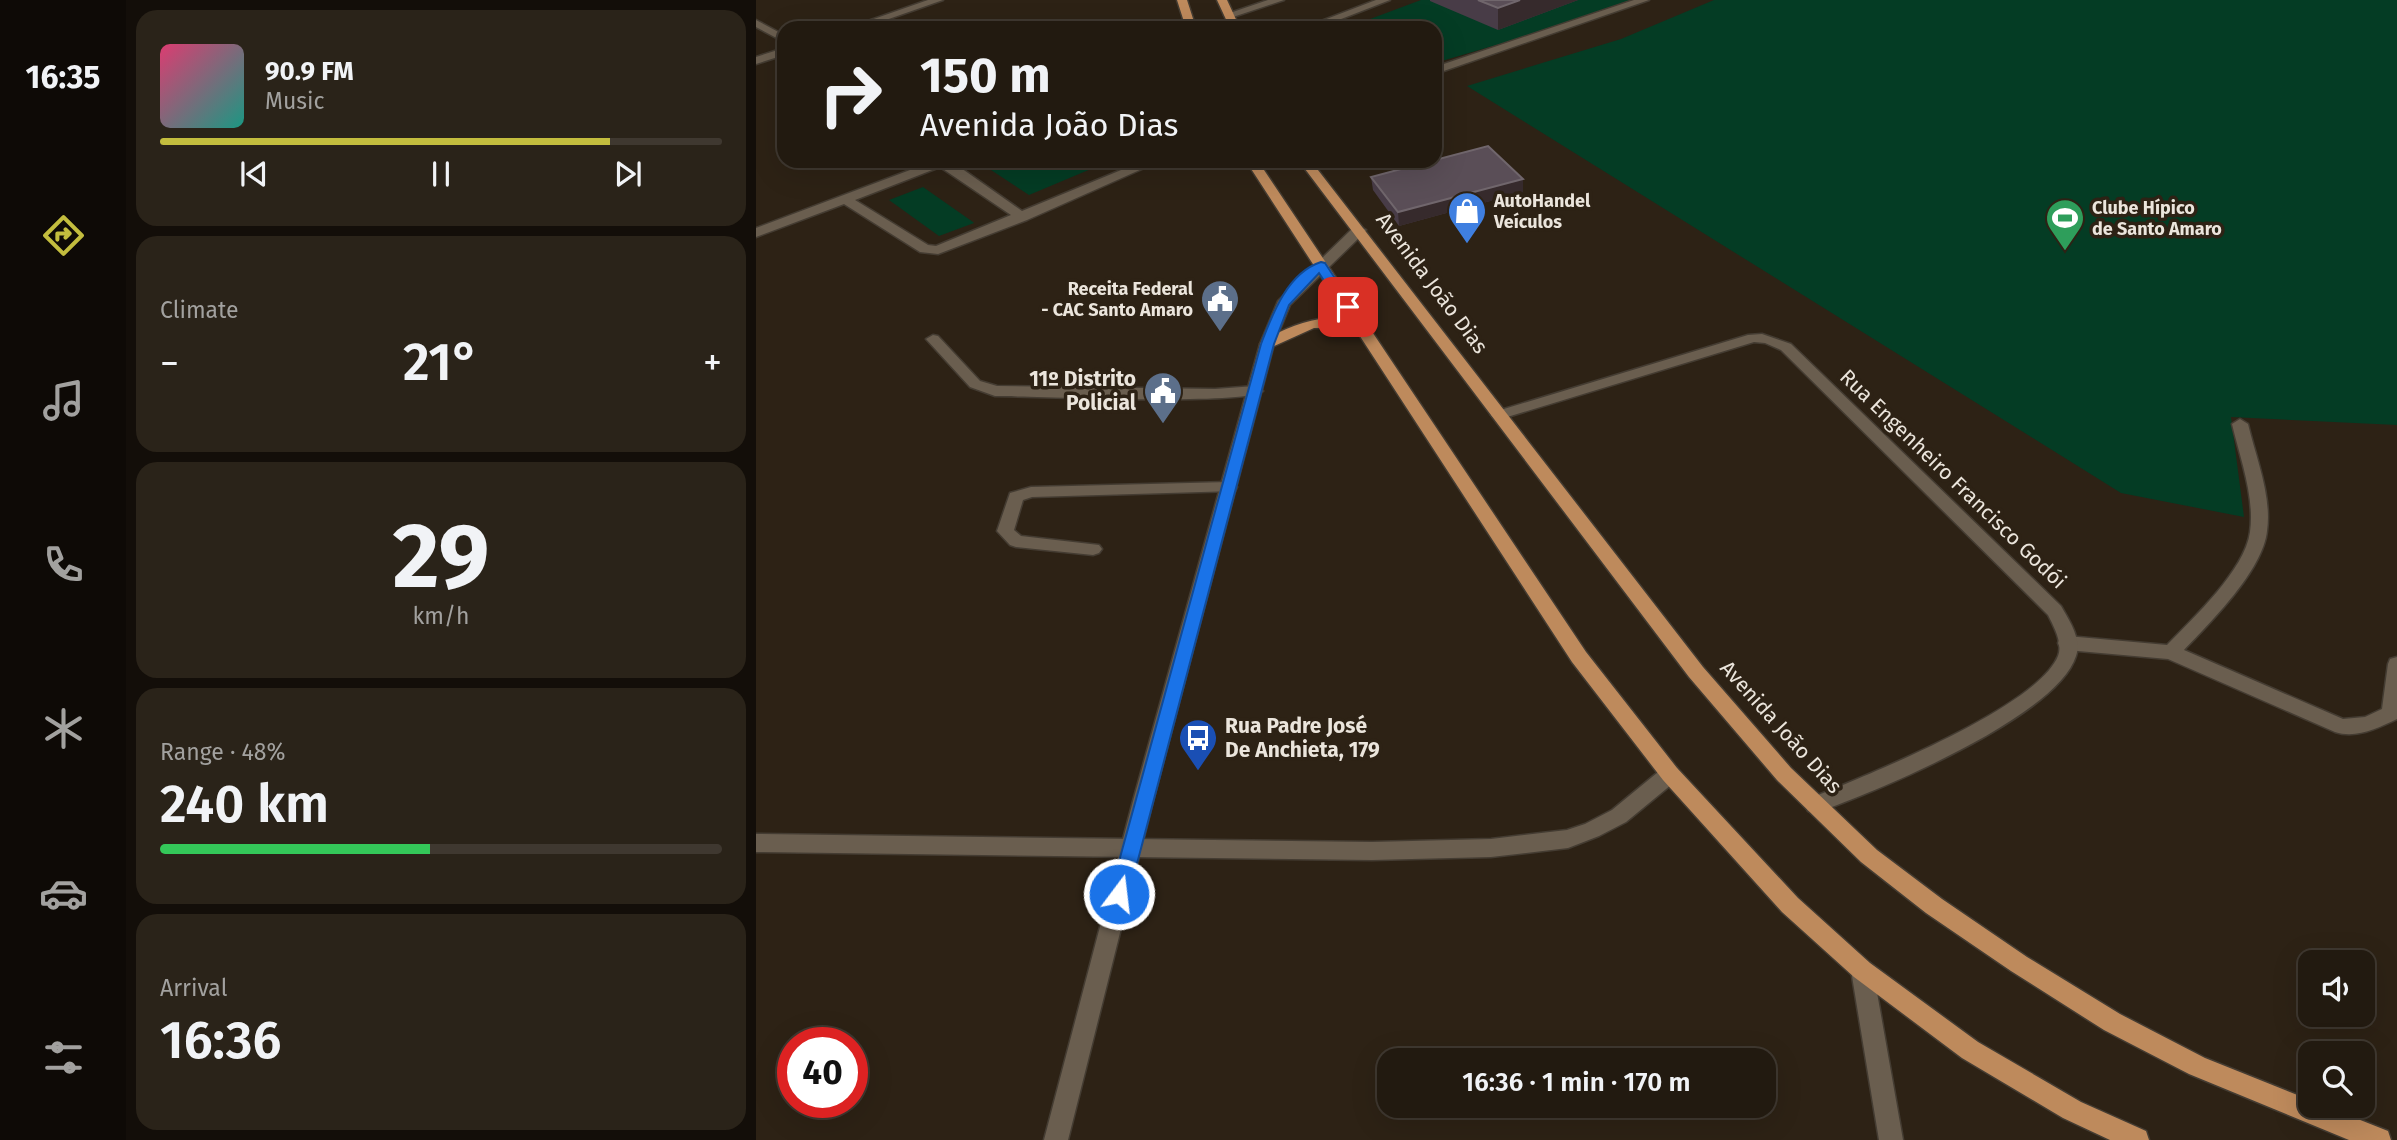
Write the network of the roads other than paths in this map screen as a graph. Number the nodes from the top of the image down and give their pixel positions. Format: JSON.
{"nodes":[{"id":1,"x":938,"y":0,"type":"edge"},
{"id":2,"x":1182,"y":0,"type":"edge"},
{"id":3,"x":1222,"y":0,"type":"edge"},
{"id":4,"x":1279,"y":0,"type":"edge"},
{"id":5,"x":1385,"y":0,"type":"edge"},
{"id":6,"x":1644,"y":0,"type":"edge"},
{"id":7,"x":1229,"y":15,"type":"junction"},
{"id":8,"x":874,"y":21,"type":"edge"},
{"id":9,"x":1189,"y":21,"type":"edge"},
{"id":10,"x":1232,"y":21,"type":"edge"},
{"id":11,"x":1326,"y":21,"type":"edge"},
{"id":12,"x":756,"y":23,"type":"edge"},
{"id":13,"x":777,"y":34,"type":"edge"},
{"id":14,"x":777,"y":54,"type":"edge"},
{"id":15,"x":756,"y":61,"type":"edge"},
{"id":16,"x":1442,"y":69,"type":"edge"},
{"id":17,"x":927,"y":168,"type":"edge"},
{"id":18,"x":952,"y":168,"type":"edge"},
{"id":19,"x":1138,"y":168,"type":"edge"},
{"id":20,"x":1257,"y":168,"type":"edge"},
{"id":21,"x":1310,"y":168,"type":"edge"},
{"id":22,"x":845,"y":199,"type":"junction"},
{"id":23,"x":1022,"y":217,"type":"junction"},
{"id":24,"x":1359,"y":230,"type":"junction"},
{"id":25,"x":756,"y":233,"type":"edge"},
{"id":26,"x":1321,"y":265,"type":"junction"},
{"id":27,"x":1358,"y":323,"type":"junction"},
{"id":28,"x":933,"y":340,"type":"dead end"},
{"id":29,"x":1267,"y":344,"type":"junction"},
{"id":30,"x":1255,"y":391,"type":"junction"},
{"id":31,"x":1499,"y":415,"type":"junction"},
{"id":32,"x":2240,"y":424,"type":"dead end"},
{"id":33,"x":1228,"y":487,"type":"junction"},
{"id":34,"x":1093,"y":549,"type":"dead end"},
{"id":35,"x":2067,"y":643,"type":"junction"},
{"id":36,"x":2171,"y":652,"type":"junction"},
{"id":37,"x":2397,"y":664,"type":"edge"},
{"id":38,"x":1670,"y":774,"type":"junction"},
{"id":39,"x":1815,"y":805,"type":"junction"},
{"id":40,"x":756,"y":843,"type":"edge"},
{"id":41,"x":1132,"y":848,"type":"junction"},
{"id":42,"x":1862,"y":970,"type":"junction"},
{"id":43,"x":1056,"y":1140,"type":"edge"},
{"id":44,"x":1891,"y":1140,"type":"edge"},
{"id":45,"x":2137,"y":1140,"type":"edge"},
{"id":46,"x":2379,"y":1140,"type":"edge"}],
"edges":[{"from":1,"to":8,"type":"street"},
{"from":2,"to":9,"type":"main road"},
{"from":3,"to":7,"type":"main road"},
{"from":4,"to":7,"type":"street"},
{"from":5,"to":11,"type":"street"},
{"from":6,"to":16,"type":"street"},
{"from":7,"to":10,"type":"main road"},
{"from":12,"to":13,"type":"street"},
{"from":14,"to":15,"type":"street"},
{"from":17,"to":22,"type":"street"},
{"from":18,"to":23,"type":"street"},
{"from":19,"to":23,"type":"street"},
{"from":20,"to":26,"type":"main road"},
{"from":21,"to":24,"type":"main road","name":"Avenida João Dias"},
{"from":22,"to":23,"type":"street"},
{"from":22,"to":25,"type":"street"},
{"from":24,"to":26,"type":"street"},
{"from":24,"to":31,"type":"main road","name":"Avenida João Dias"},
{"from":26,"to":27,"type":"main road"},
{"from":26,"to":29,"type":"street"},
{"from":27,"to":29,"type":"main road"},
{"from":27,"to":38,"type":"main road"},
{"from":28,"to":30,"type":"street"},
{"from":29,"to":30,"type":"street"},
{"from":30,"to":33,"type":"street"},
{"from":31,"to":35,"type":"street","name":"Rua Engenheiro Francisco Godói"},
{"from":31,"to":39,"type":"main road","name":"Avenida João Dias"},
{"from":32,"to":36,"type":"street"},
{"from":33,"to":34,"type":"street"},
{"from":33,"to":41,"type":"street"},
{"from":35,"to":36,"type":"street"},
{"from":35,"to":39,"type":"street"},
{"from":36,"to":37,"type":"street"},
{"from":38,"to":41,"type":"street"},
{"from":38,"to":42,"type":"main road"},
{"from":39,"to":46,"type":"main road","name":"Avenida João Dias"},
{"from":40,"to":41,"type":"street"},
{"from":41,"to":43,"type":"street"},
{"from":42,"to":44,"type":"street"},
{"from":42,"to":45,"type":"main road"}]}
